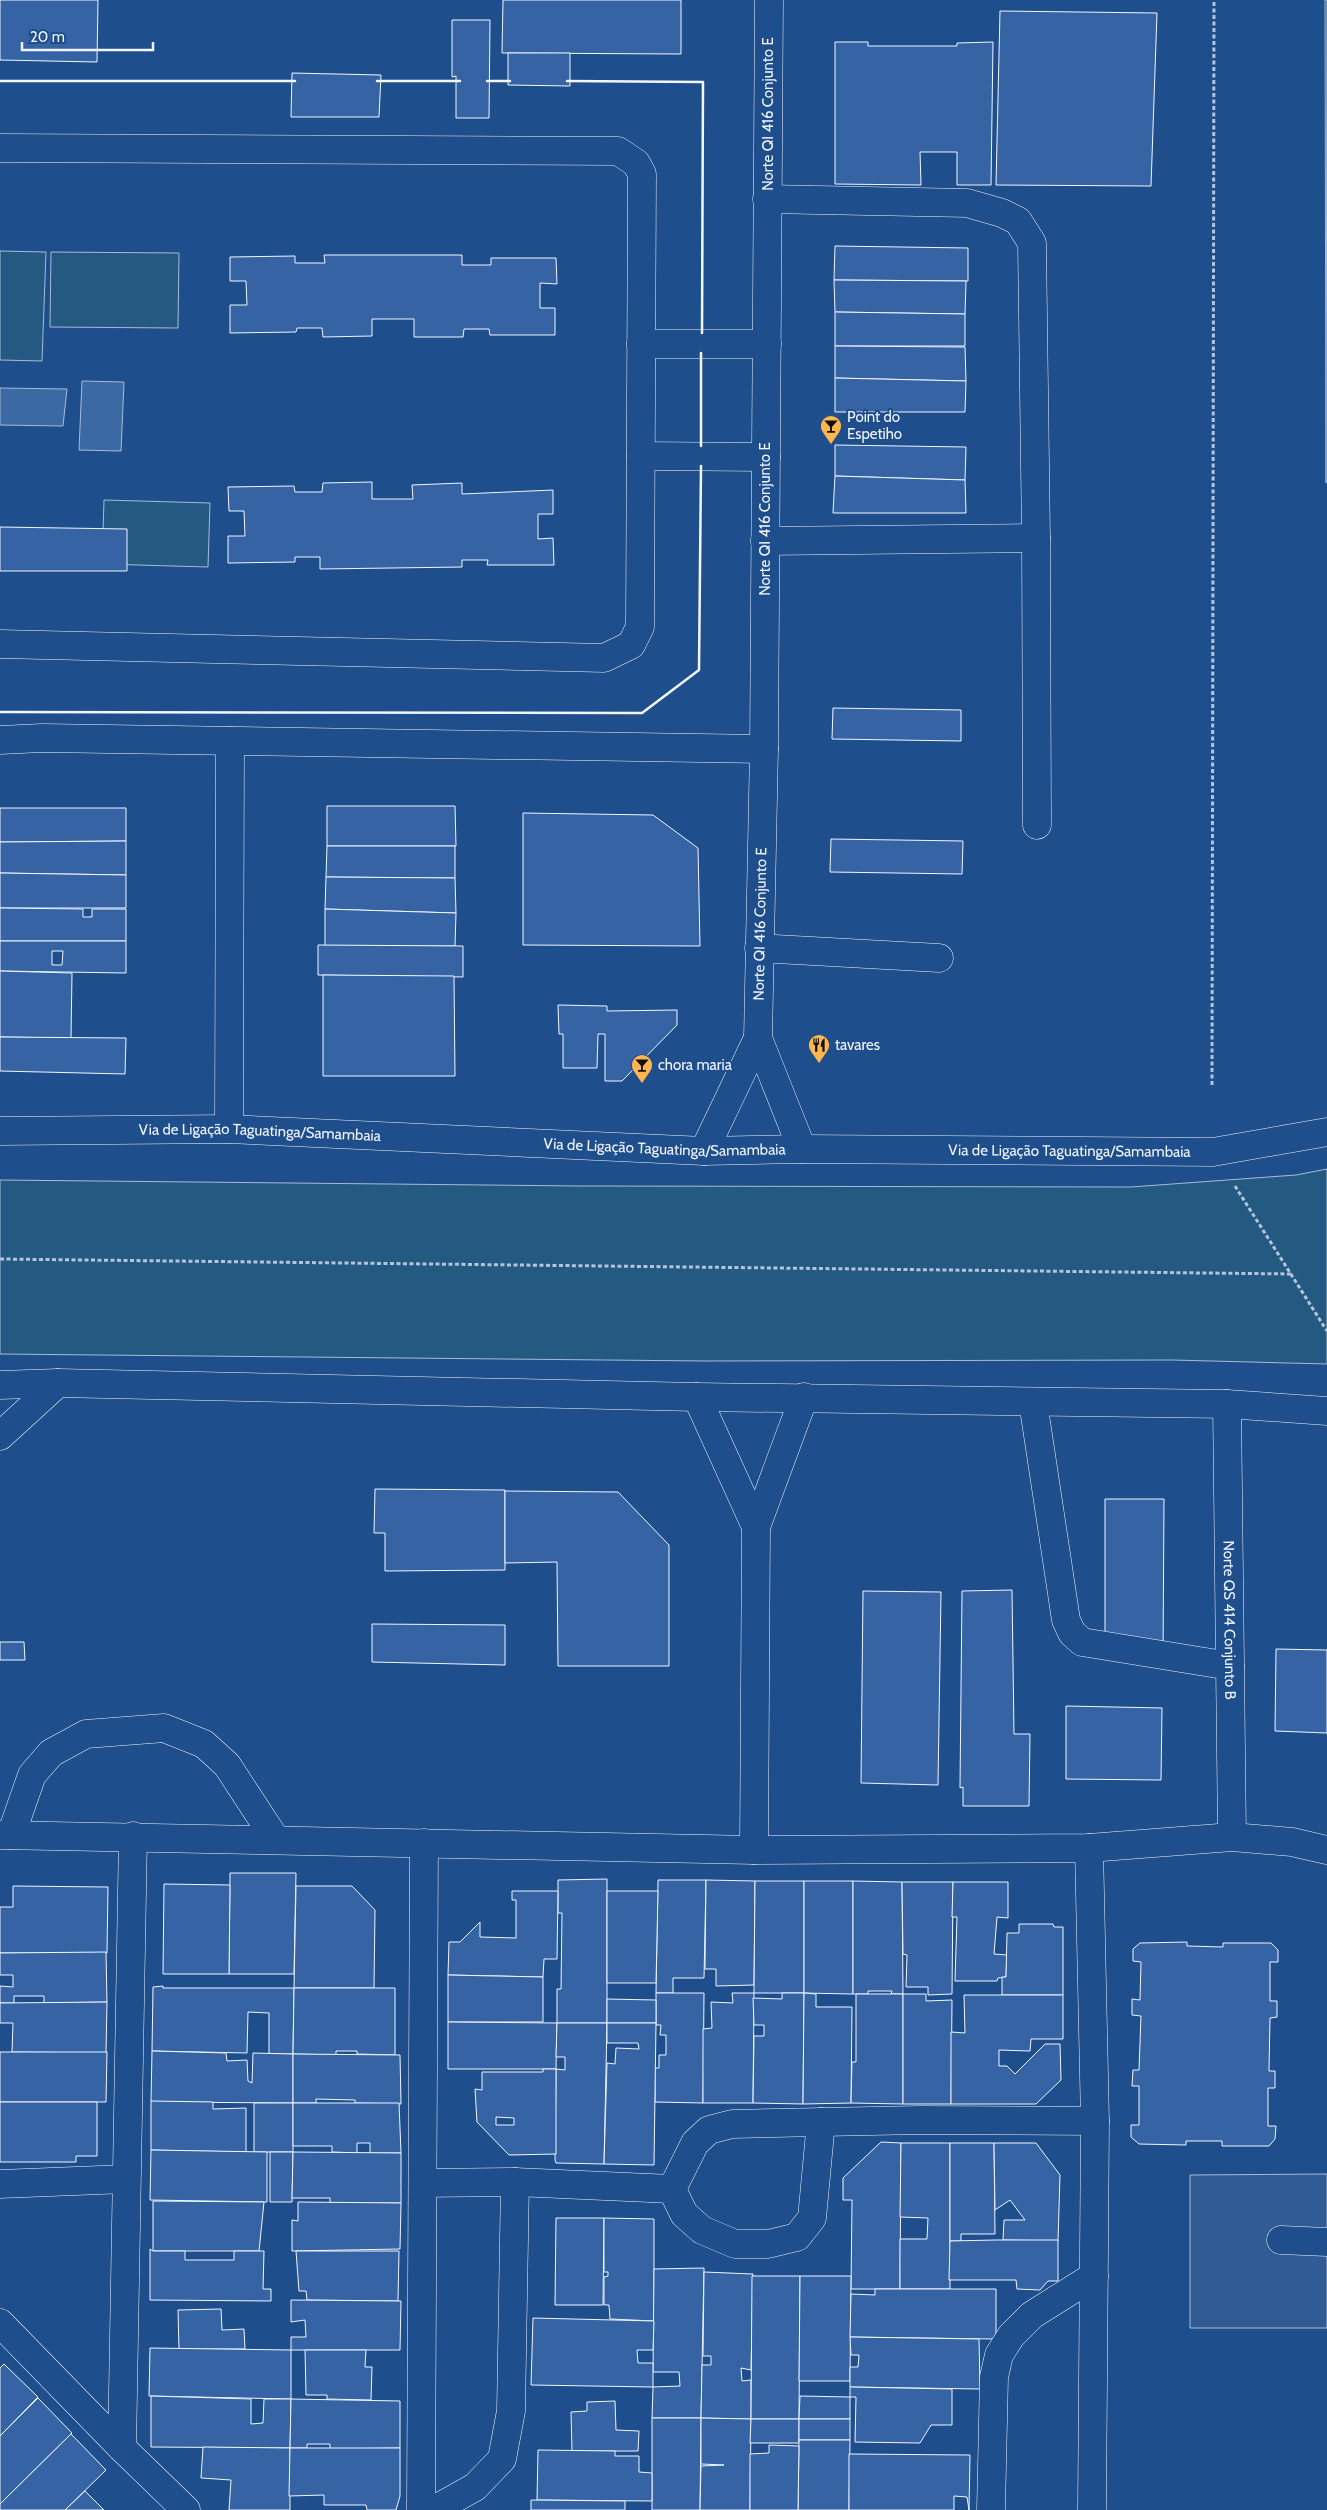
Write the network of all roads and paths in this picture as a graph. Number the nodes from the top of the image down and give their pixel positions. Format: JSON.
{"nodes":[{"id":1,"x":769,"y":0,"type":"edge"},
{"id":2,"x":1214,"y":0,"type":"edge"},
{"id":3,"x":0,"y":148,"type":"edge"},
{"id":4,"x":767,"y":198,"type":"junction"},
{"id":5,"x":641,"y":344,"type":"junction"},
{"id":6,"x":767,"y":344,"type":"junction"},
{"id":7,"x":641,"y":456,"type":"junction"},
{"id":8,"x":766,"y":457,"type":"junction"},
{"id":9,"x":1036,"y":538,"type":"junction"},
{"id":10,"x":765,"y":542,"type":"junction"},
{"id":11,"x":0,"y":644,"type":"edge"},
{"id":12,"x":0,"y":740,"type":"edge"},
{"id":13,"x":230,"y":741,"type":"junction"},
{"id":14,"x":764,"y":749,"type":"junction"},
{"id":15,"x":1036,"y":825,"type":"dead end"},
{"id":16,"x":759,"y":948,"type":"junction"},
{"id":17,"x":939,"y":958,"type":"dead end"},
{"id":18,"x":758,"y":1038,"type":"junction"},
{"id":19,"x":1212,"y":1086,"type":"dead end"},
{"id":20,"x":228,"y":1129,"type":"junction"},
{"id":21,"x":0,"y":1131,"type":"edge"},
{"id":22,"x":1327,"y":1132,"type":"edge"},
{"id":23,"x":802,"y":1149,"type":"junction"},
{"id":24,"x":704,"y":1151,"type":"junction"},
{"id":25,"x":1213,"y":1152,"type":"junction"},
{"id":26,"x":0,"y":1259,"type":"edge"},
{"id":27,"x":1292,"y":1274,"type":"junction"},
{"id":28,"x":1327,"y":1331,"type":"edge"},
{"id":29,"x":58,"y":1383,"type":"junction"},
{"id":30,"x":0,"y":1385,"type":"edge"},
{"id":31,"x":697,"y":1397,"type":"junction"},
{"id":32,"x":804,"y":1397,"type":"junction"},
{"id":33,"x":1033,"y":1402,"type":"junction"},
{"id":34,"x":1227,"y":1404,"type":"junction"},
{"id":35,"x":1327,"y":1411,"type":"edge"},
{"id":36,"x":0,"y":1436,"type":"edge"},
{"id":37,"x":756,"y":1526,"type":"junction"},
{"id":38,"x":1230,"y":1666,"type":"junction"},
{"id":39,"x":5,"y":1835,"type":"edge"},
{"id":40,"x":133,"y":1836,"type":"junction"},
{"id":41,"x":1232,"y":1837,"type":"junction"},
{"id":42,"x":276,"y":1840,"type":"junction"},
{"id":43,"x":424,"y":1843,"type":"junction"},
{"id":44,"x":1089,"y":1848,"type":"junction"},
{"id":45,"x":754,"y":1850,"type":"junction"},
{"id":46,"x":1327,"y":1850,"type":"edge"},
{"id":47,"x":1095,"y":2121,"type":"junction"},
{"id":48,"x":821,"y":2122,"type":"junction"},
{"id":49,"x":126,"y":2179,"type":"junction"},
{"id":50,"x":515,"y":2182,"type":"junction"},
{"id":51,"x":424,"y":2183,"type":"junction"},
{"id":52,"x":0,"y":2184,"type":"edge"},
{"id":53,"x":672,"y":2189,"type":"junction"},
{"id":54,"x":1280,"y":2240,"type":"dead end"},
{"id":55,"x":1327,"y":2242,"type":"edge"},
{"id":56,"x":1094,"y":2276,"type":"junction"},
{"id":57,"x":0,"y":2323,"type":"edge"},
{"id":58,"x":122,"y":2448,"type":"junction"},
{"id":59,"x":186,"y":2510,"type":"edge"},
{"id":60,"x":421,"y":2510,"type":"edge"},
{"id":61,"x":434,"y":2510,"type":"edge"},
{"id":62,"x":991,"y":2510,"type":"edge"},
{"id":63,"x":1092,"y":2510,"type":"edge"}],
"edges":[{"from":1,"to":4,"type":"street","name":"Norte QI 416 Conjunto E"},
{"from":2,"to":19,"type":"path"},
{"from":3,"to":5,"type":"street"},
{"from":4,"to":6,"type":"street","name":"Norte QI 416 Conjunto E"},
{"from":4,"to":9,"type":"street"},
{"from":5,"to":6,"type":"street"},
{"from":5,"to":7,"type":"street"},
{"from":6,"to":8,"type":"street","name":"Norte QI 416 Conjunto E"},
{"from":7,"to":8,"type":"street"},
{"from":7,"to":11,"type":"street"},
{"from":8,"to":10,"type":"street","name":"Norte QI 416 Conjunto E"},
{"from":9,"to":10,"type":"street"},
{"from":9,"to":15,"type":"street"},
{"from":10,"to":14,"type":"street","name":"Norte QI 416 Conjunto E"},
{"from":12,"to":13,"type":"street"},
{"from":13,"to":14,"type":"street"},
{"from":13,"to":20,"type":"street"},
{"from":14,"to":16,"type":"street","name":"Norte QI 416 Conjunto E"},
{"from":16,"to":17,"type":"street"},
{"from":16,"to":18,"type":"street","name":"Norte QI 416 Conjunto E"},
{"from":18,"to":23,"type":"street","name":"Norte QI 416 Conjunto E"},
{"from":18,"to":24,"type":"street","name":"Norte QI 416 Conjunto E"},
{"from":20,"to":21,"type":"street","name":"Via de Ligação Taguatinga/Samambaia"},
{"from":20,"to":24,"type":"street","name":"Via de Ligação Taguatinga/Samambaia"},
{"from":22,"to":25,"type":"street","name":"Via de Ligação Taguatinga/Samambaia"},
{"from":23,"to":24,"type":"street","name":"Via de Ligação Taguatinga/Samambaia"},
{"from":23,"to":25,"type":"street","name":"Via de Ligação Taguatinga/Samambaia"},
{"from":25,"to":27,"type":"path"},
{"from":26,"to":27,"type":"path"},
{"from":27,"to":28,"type":"path"},
{"from":29,"to":30,"type":"street"},
{"from":29,"to":31,"type":"street"},
{"from":29,"to":36,"type":"street"},
{"from":31,"to":32,"type":"street"},
{"from":31,"to":37,"type":"street"},
{"from":32,"to":33,"type":"street"},
{"from":32,"to":37,"type":"street"},
{"from":33,"to":34,"type":"street"},
{"from":33,"to":38,"type":"street"},
{"from":34,"to":35,"type":"street"},
{"from":34,"to":38,"type":"street","name":"Norte QS 414 Conjunto B"},
{"from":37,"to":45,"type":"street"},
{"from":38,"to":41,"type":"street","name":"Norte QS 414 Conjunto B"},
{"from":39,"to":40,"type":"street"},
{"from":39,"to":42,"type":"street"},
{"from":40,"to":42,"type":"street"},
{"from":40,"to":49,"type":"street"},
{"from":41,"to":44,"type":"street"},
{"from":41,"to":46,"type":"street"},
{"from":42,"to":43,"type":"street"},
{"from":43,"to":45,"type":"street"},
{"from":43,"to":51,"type":"street"},
{"from":44,"to":45,"type":"street"},
{"from":44,"to":47,"type":"street"},
{"from":47,"to":48,"type":"street"},
{"from":47,"to":56,"type":"street"},
{"from":48,"to":53,"type":"street"},
{"from":48,"to":53,"type":"street"},
{"from":49,"to":52,"type":"street"},
{"from":49,"to":58,"type":"street"},
{"from":50,"to":51,"type":"street"},
{"from":50,"to":53,"type":"street"},
{"from":50,"to":61,"type":"street"},
{"from":51,"to":60,"type":"street"},
{"from":54,"to":55,"type":"street"},
{"from":56,"to":62,"type":"street"},
{"from":56,"to":63,"type":"street"},
{"from":57,"to":58,"type":"street"},
{"from":58,"to":59,"type":"street"}]}
